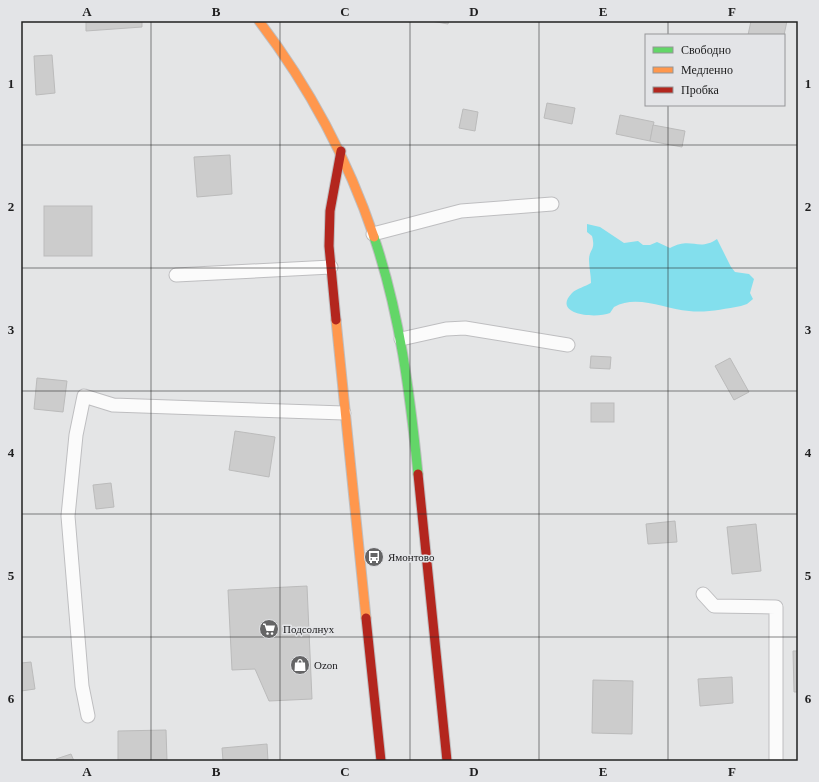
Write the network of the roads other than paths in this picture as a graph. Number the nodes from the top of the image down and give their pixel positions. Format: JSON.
{"nodes":[{"id":1,"x":259,"y":21,"type":"edge"},
{"id":2,"x":341,"y":151,"type":"junction"},
{"id":3,"x":552,"y":204,"type":"dead end"},
{"id":4,"x":373,"y":234,"type":"junction"},
{"id":5,"x":331,"y":267,"type":"junction"},
{"id":6,"x":176,"y":275,"type":"dead end"},
{"id":7,"x":401,"y":339,"type":"junction"},
{"id":8,"x":568,"y":345,"type":"dead end"},
{"id":9,"x":344,"y":413,"type":"junction"},
{"id":10,"x":703,"y":594,"type":"dead end"},
{"id":11,"x":88,"y":716,"type":"dead end"},
{"id":12,"x":381,"y":761,"type":"edge"},
{"id":13,"x":447,"y":761,"type":"edge"},
{"id":14,"x":776,"y":761,"type":"edge"}],
"edges":[{"from":1,"to":2,"type":"main road"},
{"from":2,"to":4,"type":"main road"},
{"from":2,"to":5,"type":"main road"},
{"from":3,"to":4,"type":"lane"},
{"from":4,"to":7,"type":"main road"},
{"from":5,"to":6,"type":"lane"},
{"from":5,"to":9,"type":"main road"},
{"from":7,"to":8,"type":"lane"},
{"from":7,"to":13,"type":"main road"},
{"from":9,"to":11,"type":"lane"},
{"from":9,"to":12,"type":"main road"},
{"from":10,"to":14,"type":"lane"}]}
